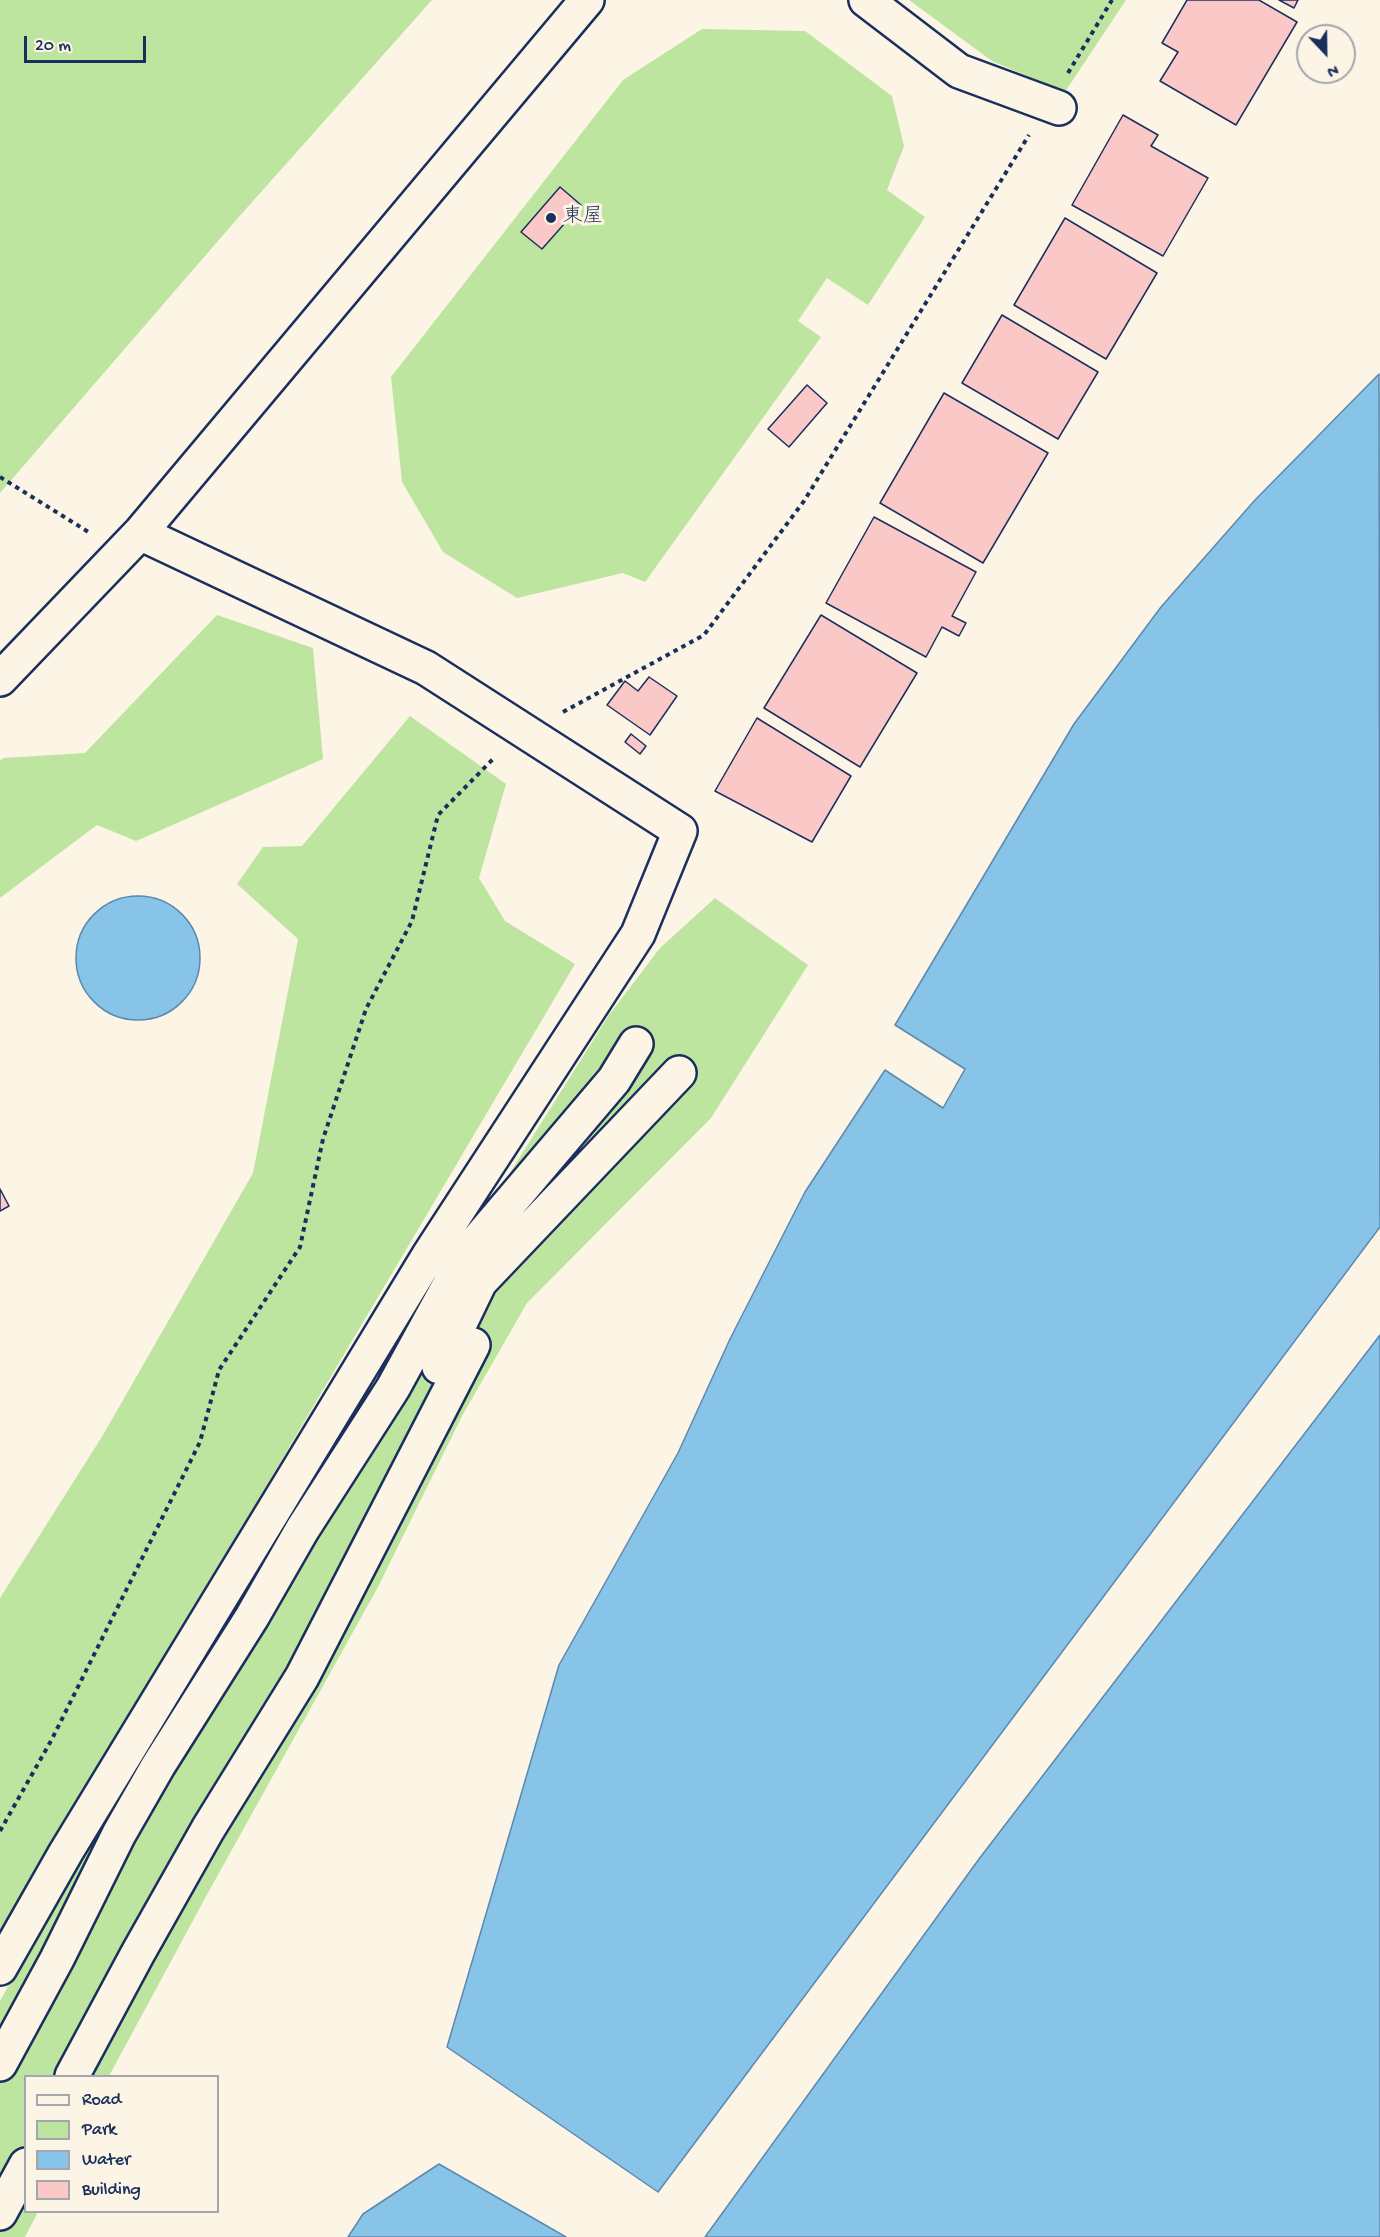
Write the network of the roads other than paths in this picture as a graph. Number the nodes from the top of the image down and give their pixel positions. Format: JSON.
{"nodes":[{"id":1,"x":587,"y":0,"type":"edge"},
{"id":2,"x":866,"y":0,"type":"edge"},
{"id":3,"x":1061,"y":94,"type":"road end"},
{"id":4,"x":140,"y":533,"type":"junction"},
{"id":5,"x":0,"y":679,"type":"edge"},
{"id":6,"x":636,"y":1044,"type":"dead end"},
{"id":7,"x":679,"y":1073,"type":"dead end"},
{"id":8,"x":473,"y":1345,"type":"dead end"},
{"id":9,"x":430,"y":1427,"type":"junction"},
{"id":10,"x":0,"y":1968,"type":"edge"},
{"id":11,"x":0,"y":2064,"type":"edge"},
{"id":12,"x":73,"y":2075,"type":"edge"},
{"id":13,"x":24,"y":2169,"type":"edge"},
{"id":14,"x":0,"y":2213,"type":"edge"}],
"edges":[{"from":1,"to":4,"type":"street"},
{"from":2,"to":3,"type":"street"},
{"from":4,"to":5,"type":"street"},
{"from":4,"to":10,"type":"street"},
{"from":6,"to":11,"type":"street"},
{"from":7,"to":9,"type":"street"},
{"from":8,"to":9,"type":"street"},
{"from":9,"to":12,"type":"street"},
{"from":13,"to":14,"type":"street"}]}
